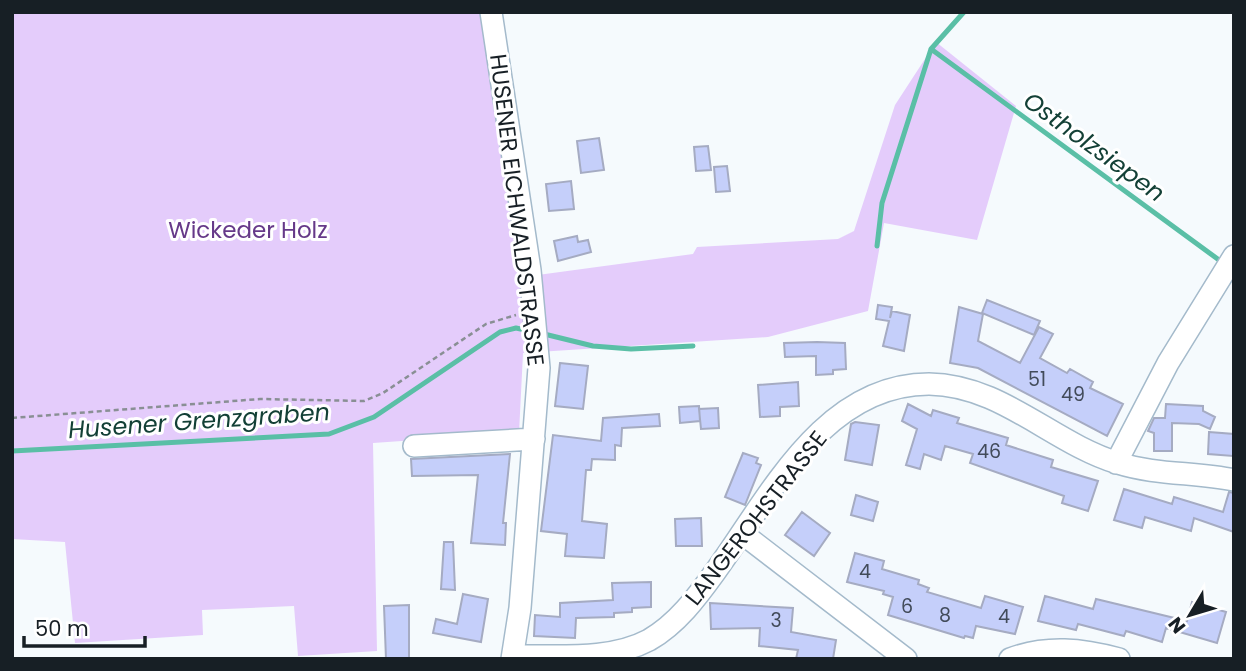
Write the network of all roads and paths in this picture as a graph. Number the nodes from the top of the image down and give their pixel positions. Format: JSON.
{"nodes":[{"id":1,"x":491,"y":12,"type":"edge"},
{"id":2,"x":1234,"y":257,"type":"edge"},
{"id":3,"x":534,"y":317,"type":"junction"},
{"id":4,"x":12,"y":418,"type":"edge"},
{"id":5,"x":534,"y":439,"type":"junction"},
{"id":6,"x":414,"y":446,"type":"dead end"},
{"id":7,"x":1116,"y":463,"type":"junction"},
{"id":8,"x":1234,"y":480,"type":"edge"},
{"id":9,"x":743,"y":534,"type":"junction"},
{"id":10,"x":513,"y":658,"type":"edge"},
{"id":11,"x":906,"y":659,"type":"edge"},
{"id":12,"x":1010,"y":659,"type":"edge"},
{"id":13,"x":1119,"y":659,"type":"edge"}],
"edges":[{"from":1,"to":3,"type":"street","name":"HUSENER EICHWALDSTRASSE"},
{"from":2,"to":7,"type":"street"},
{"from":3,"to":4,"type":"path"},
{"from":3,"to":5,"type":"street","name":"HUSENER EICHWALDSTRASSE"},
{"from":5,"to":6,"type":"street"},
{"from":5,"to":10,"type":"street","name":"HUSENER EICHWALDSTRASSE"},
{"from":7,"to":8,"type":"street","name":"LANGEROHSTRASSE"},
{"from":7,"to":9,"type":"street","name":"LANGEROHSTRASSE"},
{"from":9,"to":10,"type":"street","name":"LANGEROHSTRASSE"},
{"from":9,"to":11,"type":"street"},
{"from":12,"to":13,"type":"street"}]}
